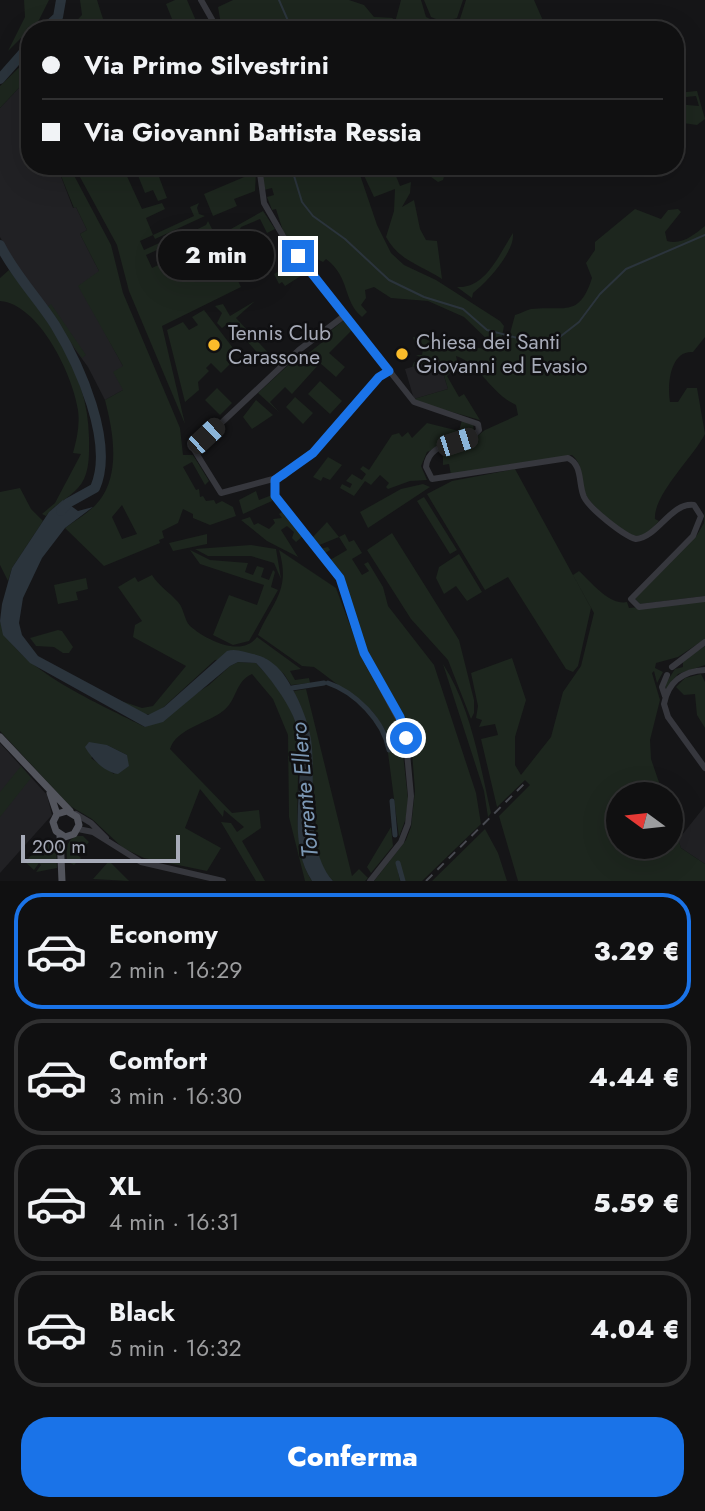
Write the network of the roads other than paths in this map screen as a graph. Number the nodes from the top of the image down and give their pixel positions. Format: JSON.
{"nodes":[{"id":1,"x":201,"y":0,"type":"edge"},
{"id":2,"x":213,"y":21,"type":"edge"},
{"id":3,"x":259,"y":175,"type":"edge"},
{"id":4,"x":344,"y":316,"type":"junction"},
{"id":5,"x":389,"y":371,"type":"junction"},
{"id":6,"x":280,"y":478,"type":"junction"},
{"id":7,"x":705,"y":598,"type":"edge"},
{"id":8,"x":705,"y":642,"type":"edge"},
{"id":9,"x":672,"y":667,"type":"dead end"},
{"id":10,"x":701,"y":670,"type":"edge"},
{"id":11,"x":667,"y":675,"type":"dead end"},
{"id":12,"x":666,"y":696,"type":"junction"},
{"id":13,"x":0,"y":737,"type":"edge"},
{"id":14,"x":705,"y":768,"type":"edge"},
{"id":15,"x":50,"y":793,"type":"junction"},
{"id":16,"x":72,"y":812,"type":"junction"},
{"id":17,"x":57,"y":814,"type":"junction"},
{"id":18,"x":78,"y":830,"type":"junction"},
{"id":19,"x":64,"y":836,"type":"junction"},
{"id":20,"x":117,"y":849,"type":"junction"},
{"id":21,"x":62,"y":881,"type":"edge"},
{"id":22,"x":223,"y":881,"type":"edge"},
{"id":23,"x":370,"y":881,"type":"edge"}],
"edges":[{"from":1,"to":2,"type":"street"},
{"from":3,"to":4,"type":"street"},
{"from":4,"to":5,"type":"street"},
{"from":4,"to":6,"type":"street"},
{"from":5,"to":6,"type":"street"},
{"from":5,"to":7,"type":"street"},
{"from":6,"to":23,"type":"street"},
{"from":8,"to":9,"type":"street"},
{"from":10,"to":12,"type":"street"},
{"from":11,"to":12,"type":"street"},
{"from":12,"to":14,"type":"street"},
{"from":13,"to":15,"type":"main road"},
{"from":15,"to":16,"type":"main road"},
{"from":15,"to":17,"type":"main road"},
{"from":16,"to":17,"type":"main road"},
{"from":16,"to":18,"type":"main road"},
{"from":16,"to":20,"type":"street"},
{"from":17,"to":19,"type":"main road"},
{"from":18,"to":19,"type":"main road"},
{"from":18,"to":20,"type":"street"},
{"from":19,"to":21,"type":"main road"},
{"from":20,"to":22,"type":"street"}]}
